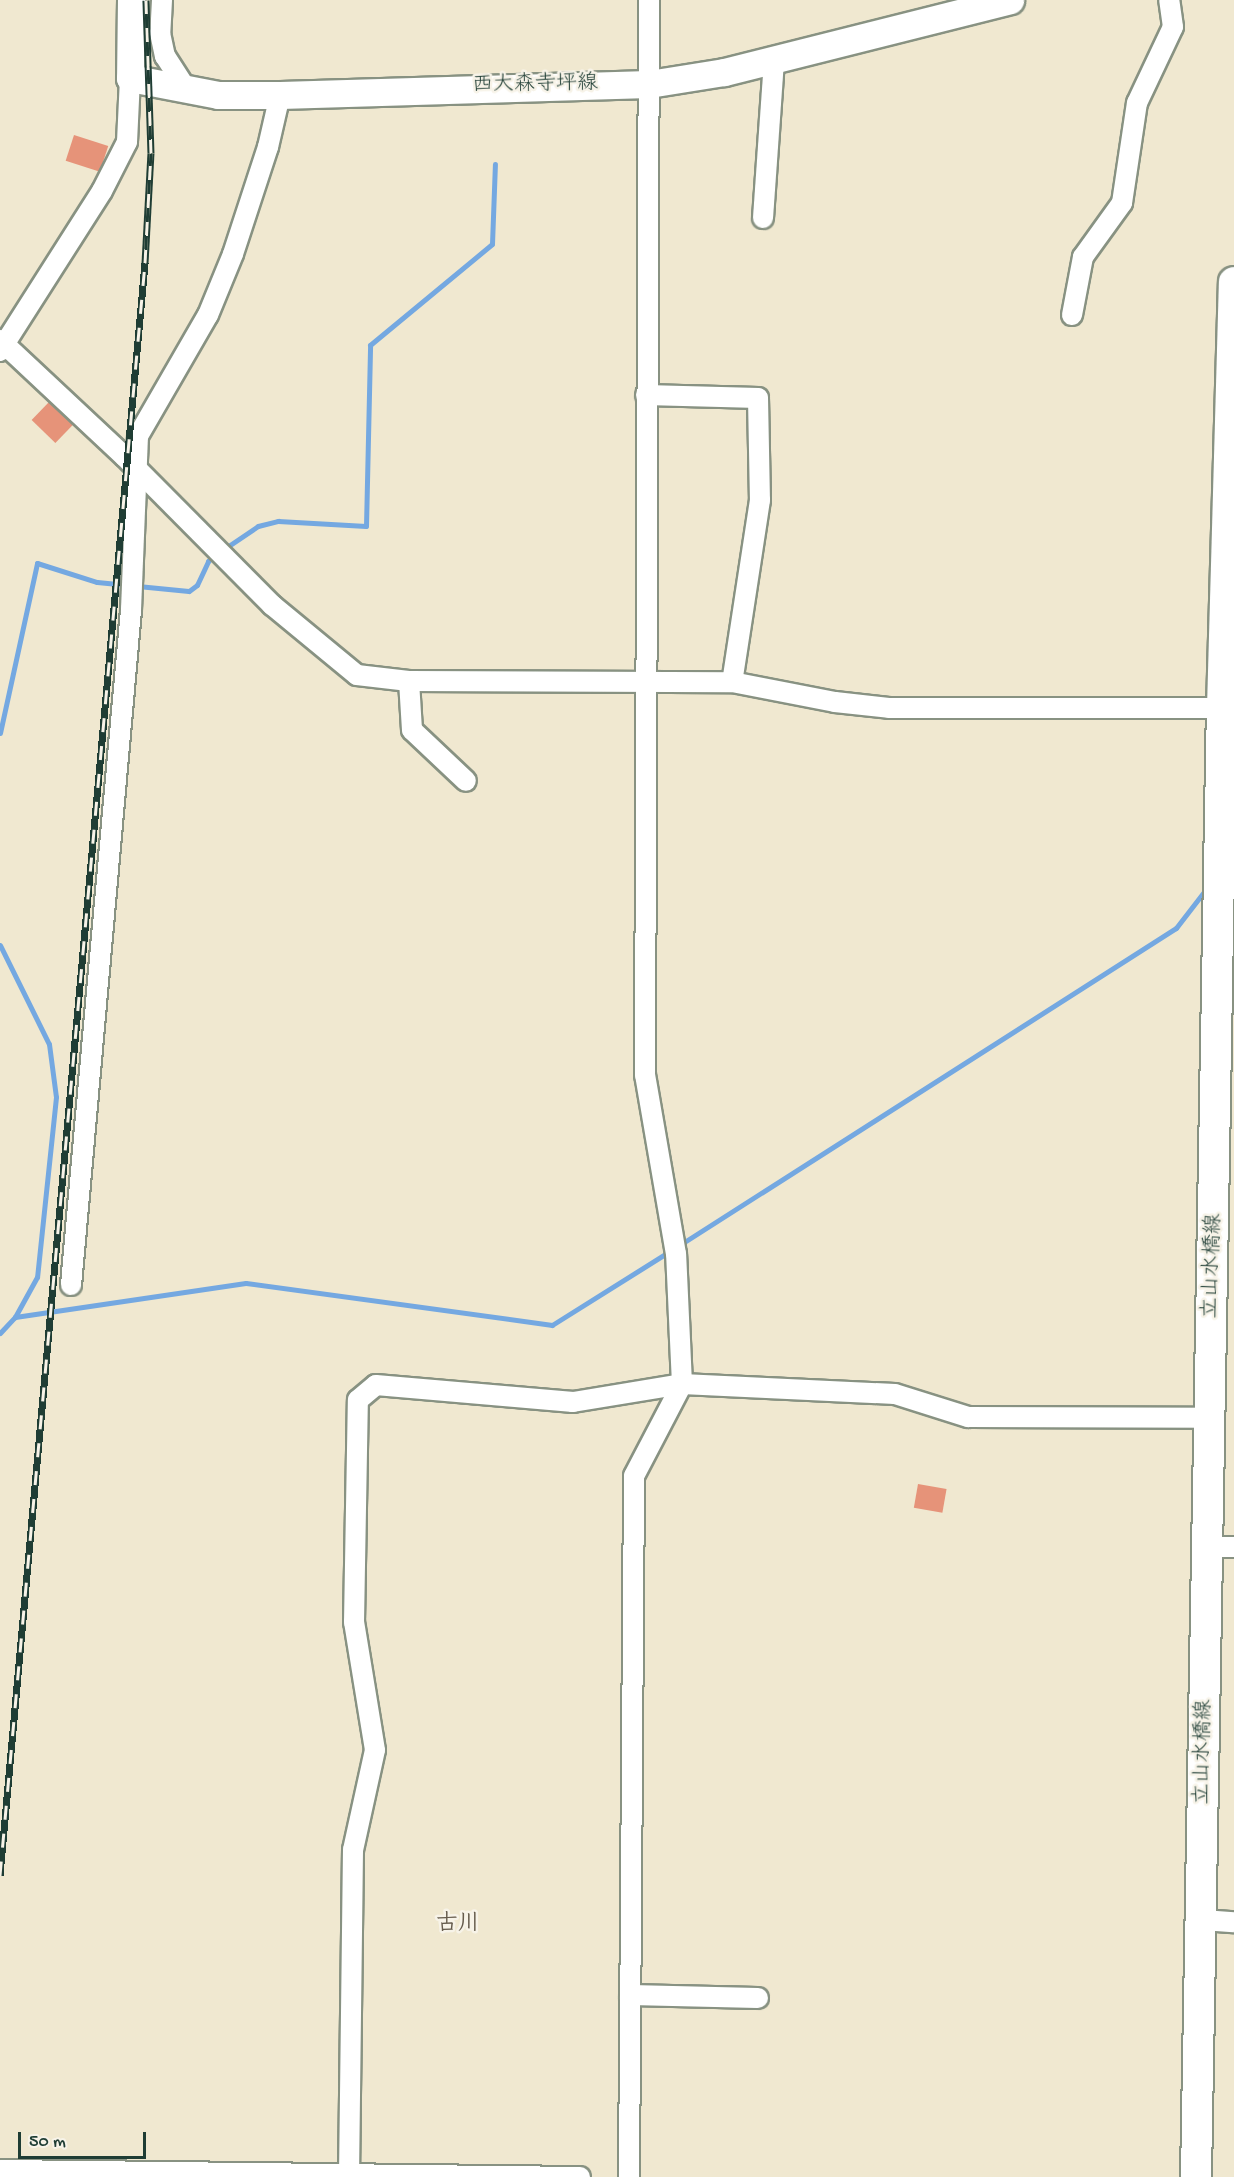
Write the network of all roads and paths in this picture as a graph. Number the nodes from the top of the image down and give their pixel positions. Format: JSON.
{"nodes":[{"id":1,"x":131,"y":0,"type":"edge"},
{"id":2,"x":162,"y":0,"type":"edge"},
{"id":3,"x":649,"y":0,"type":"edge"},
{"id":4,"x":1010,"y":0,"type":"edge"},
{"id":5,"x":1169,"y":0,"type":"edge"},
{"id":6,"x":774,"y":60,"type":"junction"},
{"id":7,"x":130,"y":78,"type":"junction"},
{"id":8,"x":649,"y":84,"type":"junction"},
{"id":9,"x":187,"y":90,"type":"junction"},
{"id":10,"x":280,"y":95,"type":"junction"},
{"id":11,"x":763,"y":218,"type":"dead end"},
{"id":12,"x":1234,"y":282,"type":"edge"},
{"id":13,"x":1072,"y":315,"type":"dead end"},
{"id":14,"x":2,"y":345,"type":"edge"},
{"id":15,"x":646,"y":395,"type":"junction"},
{"id":16,"x":134,"y":465,"type":"junction"},
{"id":17,"x":1231,"y":506,"type":"edge"},
{"id":18,"x":409,"y":681,"type":"junction"},
{"id":19,"x":732,"y":682,"type":"junction"},
{"id":20,"x":644,"y":683,"type":"junction"},
{"id":21,"x":1222,"y":708,"type":"junction"},
{"id":22,"x":466,"y":781,"type":"dead end"},
{"id":23,"x":1228,"y":850,"type":"edge"},
{"id":24,"x":71,"y":1285,"type":"dead end"},
{"id":25,"x":682,"y":1384,"type":"junction"},
{"id":26,"x":1210,"y":1419,"type":"junction"},
{"id":27,"x":1221,"y":1547,"type":"edge"},
{"id":28,"x":1202,"y":1920,"type":"junction"},
{"id":29,"x":1234,"y":1922,"type":"edge"},
{"id":30,"x":630,"y":1995,"type":"junction"},
{"id":31,"x":758,"y":1998,"type":"dead end"},
{"id":32,"x":0,"y":2170,"type":"edge"},
{"id":33,"x":349,"y":2175,"type":"edge"},
{"id":34,"x":580,"y":2177,"type":"edge"},
{"id":35,"x":629,"y":2177,"type":"edge"},
{"id":36,"x":1196,"y":2177,"type":"edge"}],
"edges":[{"from":1,"to":7,"type":"main road"},
{"from":2,"to":9,"type":"street"},
{"from":3,"to":8,"type":"street"},
{"from":4,"to":6,"type":"main road","name":"西大森寺坪線"},
{"from":5,"to":13,"type":"street"},
{"from":6,"to":8,"type":"main road","name":"西大森寺坪線"},
{"from":6,"to":11,"type":"street"},
{"from":7,"to":9,"type":"main road","name":"西大森寺坪線"},
{"from":7,"to":14,"type":"street"},
{"from":8,"to":10,"type":"main road","name":"西大森寺坪線"},
{"from":8,"to":15,"type":"street"},
{"from":9,"to":10,"type":"main road","name":"西大森寺坪線"},
{"from":10,"to":16,"type":"street"},
{"from":12,"to":17,"type":"main road","name":"立山水橋線"},
{"from":14,"to":16,"type":"street"},
{"from":15,"to":19,"type":"street"},
{"from":15,"to":20,"type":"street"},
{"from":16,"to":18,"type":"street"},
{"from":16,"to":24,"type":"street"},
{"from":17,"to":21,"type":"main road","name":"立山水橋線"},
{"from":18,"to":20,"type":"street"},
{"from":18,"to":22,"type":"street"},
{"from":19,"to":20,"type":"street"},
{"from":19,"to":21,"type":"street"},
{"from":20,"to":25,"type":"street"},
{"from":21,"to":23,"type":"main road","name":"立山水橋線"},
{"from":23,"to":26,"type":"main road","name":"立山水橋線"},
{"from":25,"to":26,"type":"street"},
{"from":25,"to":30,"type":"street"},
{"from":25,"to":33,"type":"street"},
{"from":26,"to":27,"type":"main road","name":"立山水橋線"},
{"from":27,"to":28,"type":"main road","name":"立山水橋線"},
{"from":28,"to":29,"type":"street"},
{"from":28,"to":36,"type":"main road","name":"立山水橋線"},
{"from":30,"to":31,"type":"street"},
{"from":30,"to":35,"type":"street"},
{"from":32,"to":33,"type":"street"},
{"from":33,"to":34,"type":"street"}]}
